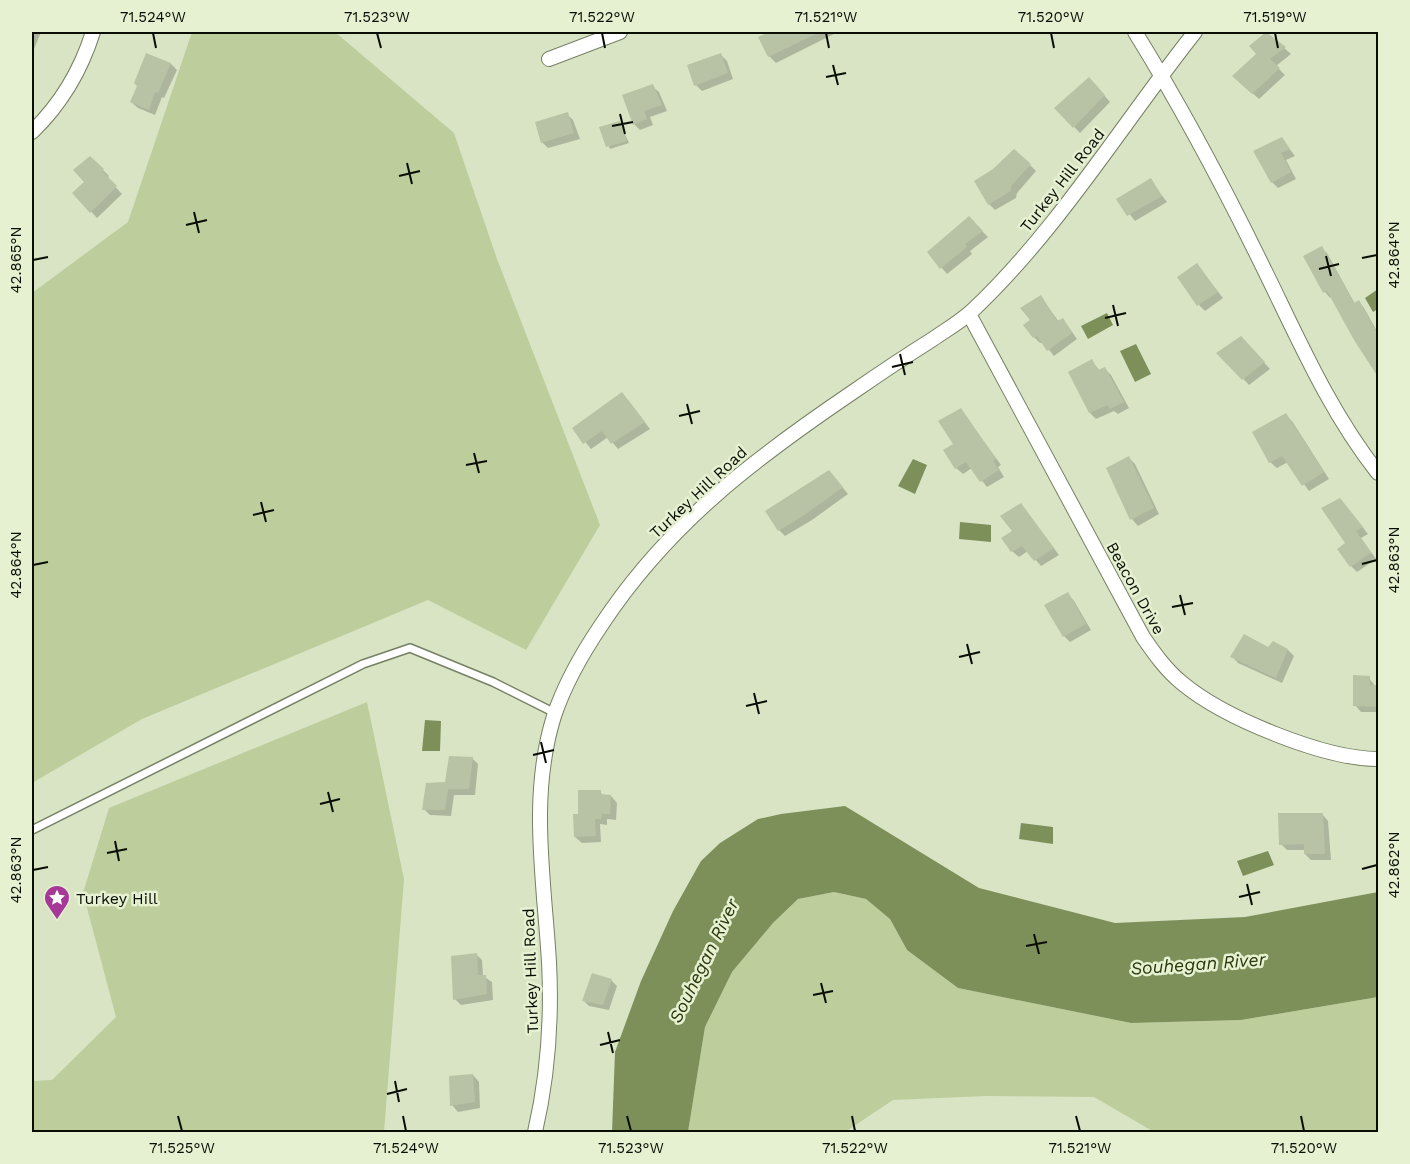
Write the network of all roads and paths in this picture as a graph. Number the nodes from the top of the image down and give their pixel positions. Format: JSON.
{"nodes":[{"id":1,"x":93,"y":32,"type":"edge"},
{"id":2,"x":620,"y":32,"type":"edge"},
{"id":3,"x":1135,"y":32,"type":"edge"},
{"id":4,"x":1195,"y":32,"type":"edge"},
{"id":5,"x":549,"y":59,"type":"dead end"},
{"id":6,"x":1161,"y":74,"type":"junction"},
{"id":7,"x":32,"y":132,"type":"edge"},
{"id":8,"x":969,"y":314,"type":"junction"},
{"id":9,"x":1378,"y":473,"type":"edge"},
{"id":10,"x":555,"y":713,"type":"junction"},
{"id":11,"x":1378,"y":759,"type":"edge"},
{"id":12,"x":32,"y":830,"type":"edge"},
{"id":13,"x":535,"y":1132,"type":"edge"}],
"edges":[{"from":1,"to":7,"type":"street"},
{"from":2,"to":5,"type":"street"},
{"from":3,"to":6,"type":"street"},
{"from":4,"to":6,"type":"street","name":"Turkey Hill Road"},
{"from":6,"to":8,"type":"street","name":"Turkey Hill Road"},
{"from":6,"to":9,"type":"street"},
{"from":8,"to":10,"type":"street","name":"Turkey Hill Road"},
{"from":8,"to":11,"type":"street","name":"Beacon Drive"},
{"from":10,"to":12,"type":"lane"},
{"from":10,"to":13,"type":"street","name":"Turkey Hill Road"}]}
